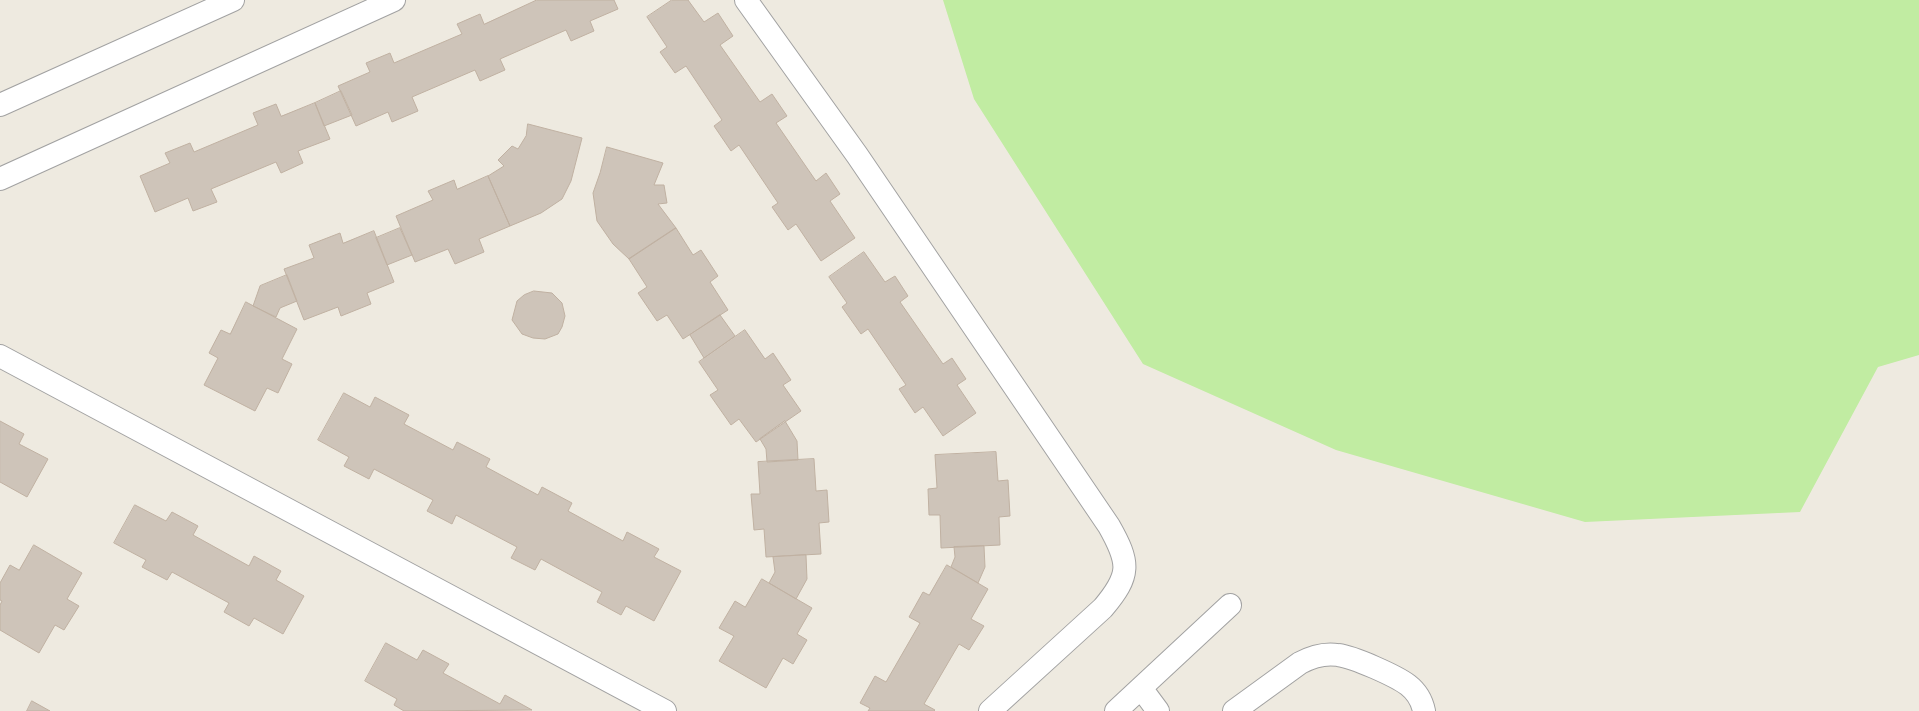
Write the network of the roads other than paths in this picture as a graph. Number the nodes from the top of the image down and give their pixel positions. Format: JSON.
{"nodes":[{"id":1,"x":232,"y":0,"type":"edge"},
{"id":2,"x":394,"y":0,"type":"edge"},
{"id":3,"x":746,"y":0,"type":"edge"},
{"id":4,"x":0,"y":105,"type":"edge"},
{"id":5,"x":0,"y":179,"type":"edge"},
{"id":6,"x":0,"y":356,"type":"edge"},
{"id":7,"x":1230,"y":605,"type":"dead end"},
{"id":8,"x":1140,"y":688,"type":"junction"},
{"id":9,"x":651,"y":708,"type":"edge"},
{"id":10,"x":990,"y":711,"type":"edge"},
{"id":11,"x":1116,"y":711,"type":"edge"},
{"id":12,"x":1158,"y":711,"type":"edge"},
{"id":13,"x":1234,"y":711,"type":"edge"},
{"id":14,"x":1424,"y":711,"type":"edge"}],
"edges":[{"from":1,"to":4,"type":"street"},
{"from":2,"to":5,"type":"street"},
{"from":3,"to":10,"type":"street"},
{"from":6,"to":9,"type":"street"},
{"from":7,"to":8,"type":"street"},
{"from":8,"to":11,"type":"street"},
{"from":8,"to":12,"type":"street"},
{"from":13,"to":14,"type":"street"}]}
